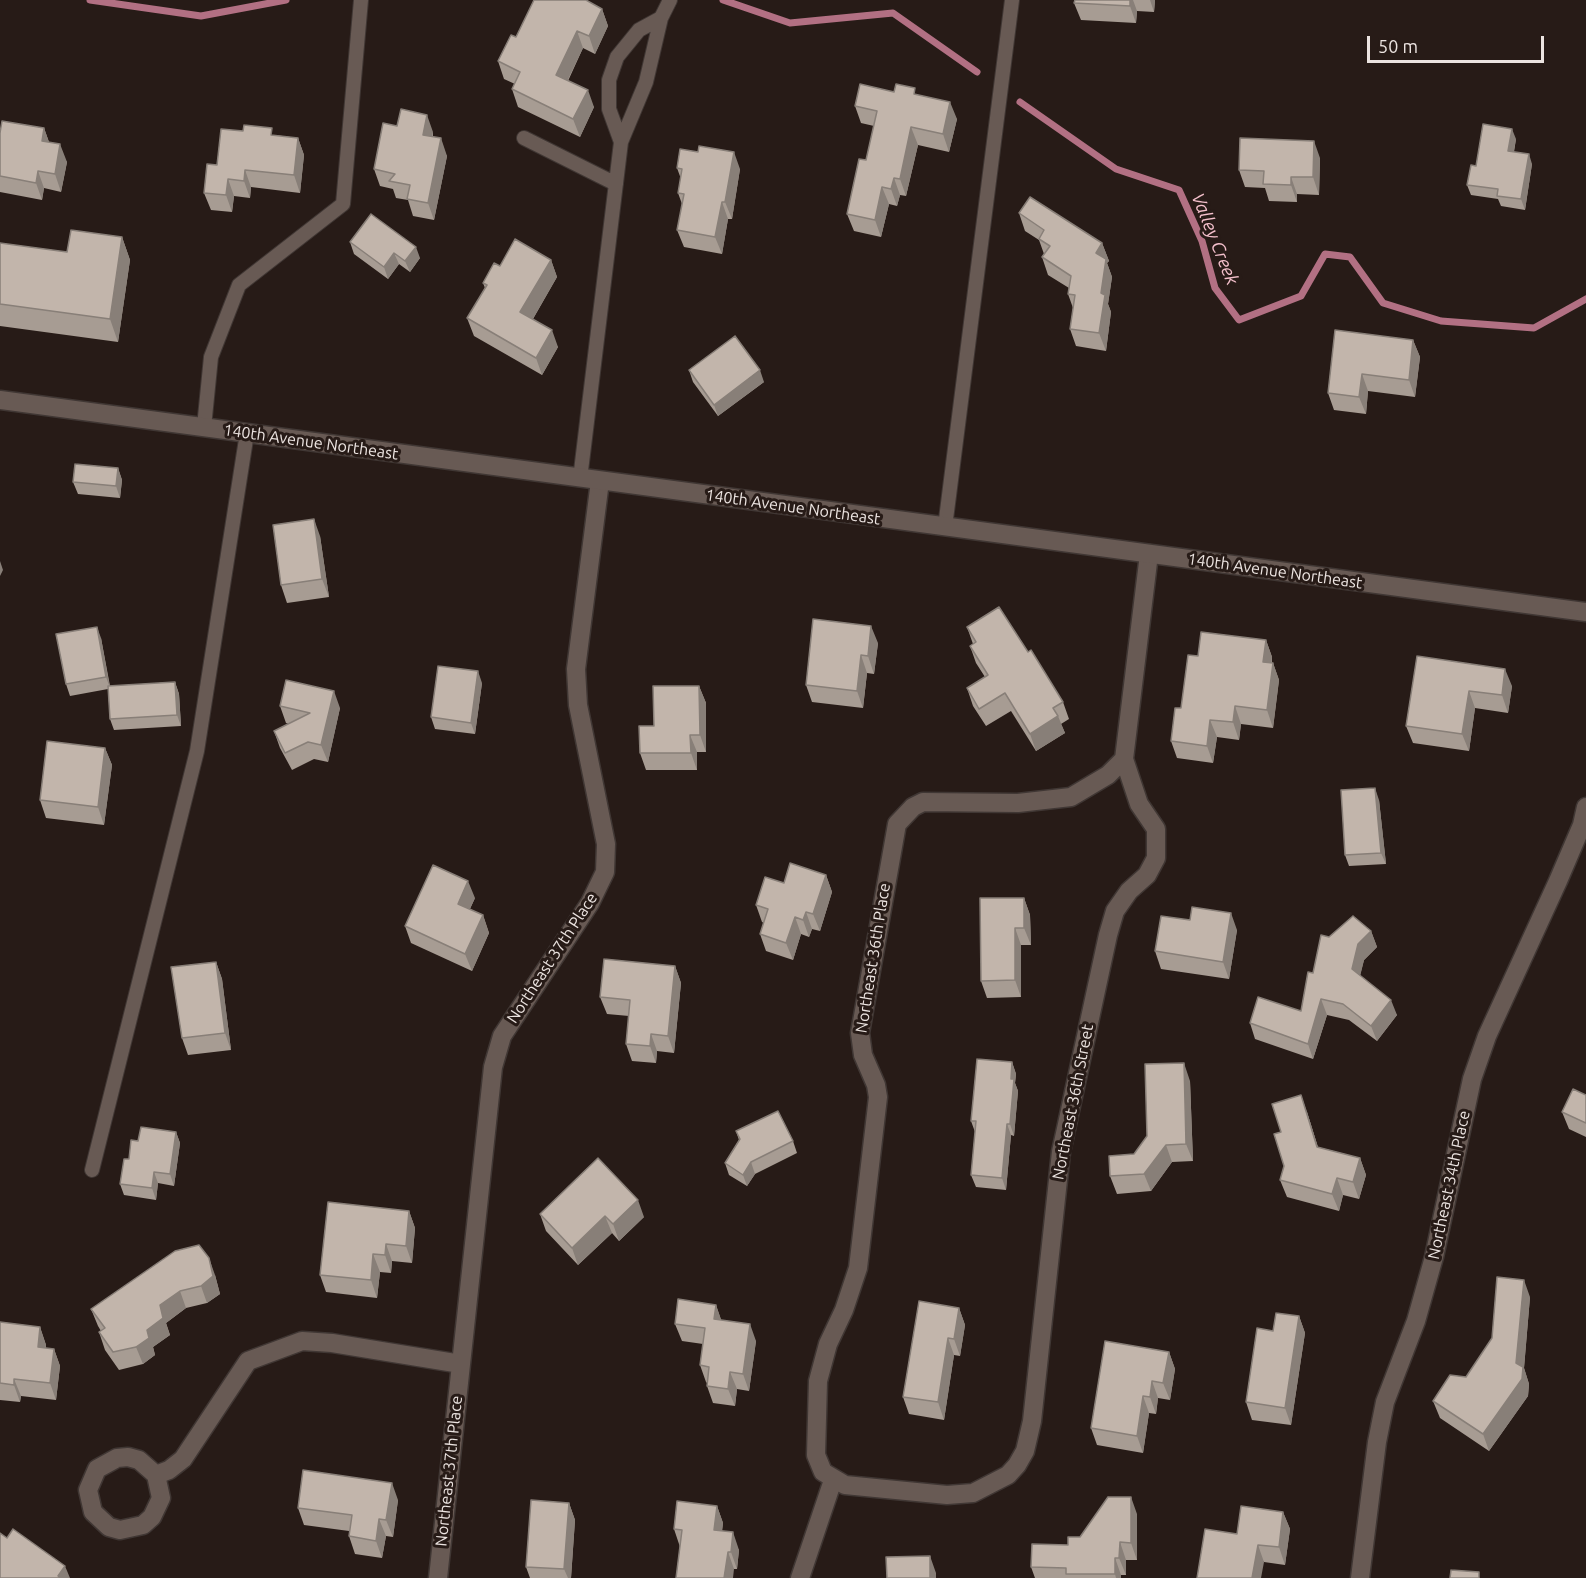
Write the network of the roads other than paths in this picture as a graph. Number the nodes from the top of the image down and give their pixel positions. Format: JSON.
{"nodes":[{"id":1,"x":361,"y":0,"type":"edge"},
{"id":2,"x":670,"y":0,"type":"edge"},
{"id":3,"x":1012,"y":0,"type":"edge"},
{"id":4,"x":661,"y":18,"type":"junction"},
{"id":5,"x":524,"y":138,"type":"dead end"},
{"id":6,"x":621,"y":142,"type":"junction"},
{"id":7,"x":616,"y":184,"type":"junction"},
{"id":8,"x":0,"y":400,"type":"edge"},
{"id":9,"x":204,"y":427,"type":"junction"},
{"id":10,"x":247,"y":433,"type":"junction"},
{"id":11,"x":580,"y":478,"type":"junction"},
{"id":12,"x":600,"y":481,"type":"junction"},
{"id":13,"x":945,"y":527,"type":"junction"},
{"id":14,"x":1149,"y":554,"type":"junction"},
{"id":15,"x":1586,"y":612,"type":"edge"},
{"id":16,"x":1124,"y":759,"type":"junction"},
{"id":17,"x":1586,"y":807,"type":"edge"},
{"id":18,"x":92,"y":1170,"type":"dead end"},
{"id":19,"x":461,"y":1364,"type":"junction"},
{"id":20,"x":156,"y":1475,"type":"junction"},
{"id":21,"x":828,"y":1476,"type":"junction"},
{"id":22,"x":438,"y":1578,"type":"edge"},
{"id":23,"x":800,"y":1578,"type":"edge"},
{"id":24,"x":1360,"y":1578,"type":"edge"}],
"edges":[{"from":1,"to":9,"type":"lane"},
{"from":2,"to":4,"type":"lane"},
{"from":3,"to":13,"type":"lane"},
{"from":4,"to":6,"type":"lane"},
{"from":4,"to":6,"type":"lane"},
{"from":5,"to":7,"type":"lane"},
{"from":6,"to":7,"type":"lane"},
{"from":7,"to":11,"type":"lane"},
{"from":8,"to":9,"type":"street","name":"140th Avenue Northeast"},
{"from":9,"to":10,"type":"street","name":"140th Avenue Northeast"},
{"from":10,"to":11,"type":"street","name":"140th Avenue Northeast"},
{"from":10,"to":18,"type":"lane"},
{"from":11,"to":12,"type":"street","name":"140th Avenue Northeast"},
{"from":12,"to":13,"type":"street","name":"140th Avenue Northeast"},
{"from":12,"to":19,"type":"street","name":"Northeast 37th Place"},
{"from":13,"to":14,"type":"street","name":"140th Avenue Northeast"},
{"from":14,"to":15,"type":"street","name":"140th Avenue Northeast"},
{"from":14,"to":16,"type":"street","name":"Northeast 36th Street"},
{"from":16,"to":21,"type":"street","name":"Northeast 36th Place"},
{"from":16,"to":21,"type":"street","name":"Northeast 36th Street"},
{"from":17,"to":24,"type":"street","name":"Northeast 34th Place"},
{"from":19,"to":20,"type":"street"},
{"from":19,"to":22,"type":"street","name":"Northeast 37th Place"},
{"from":20,"to":20,"type":"street"},
{"from":21,"to":23,"type":"street"}]}
